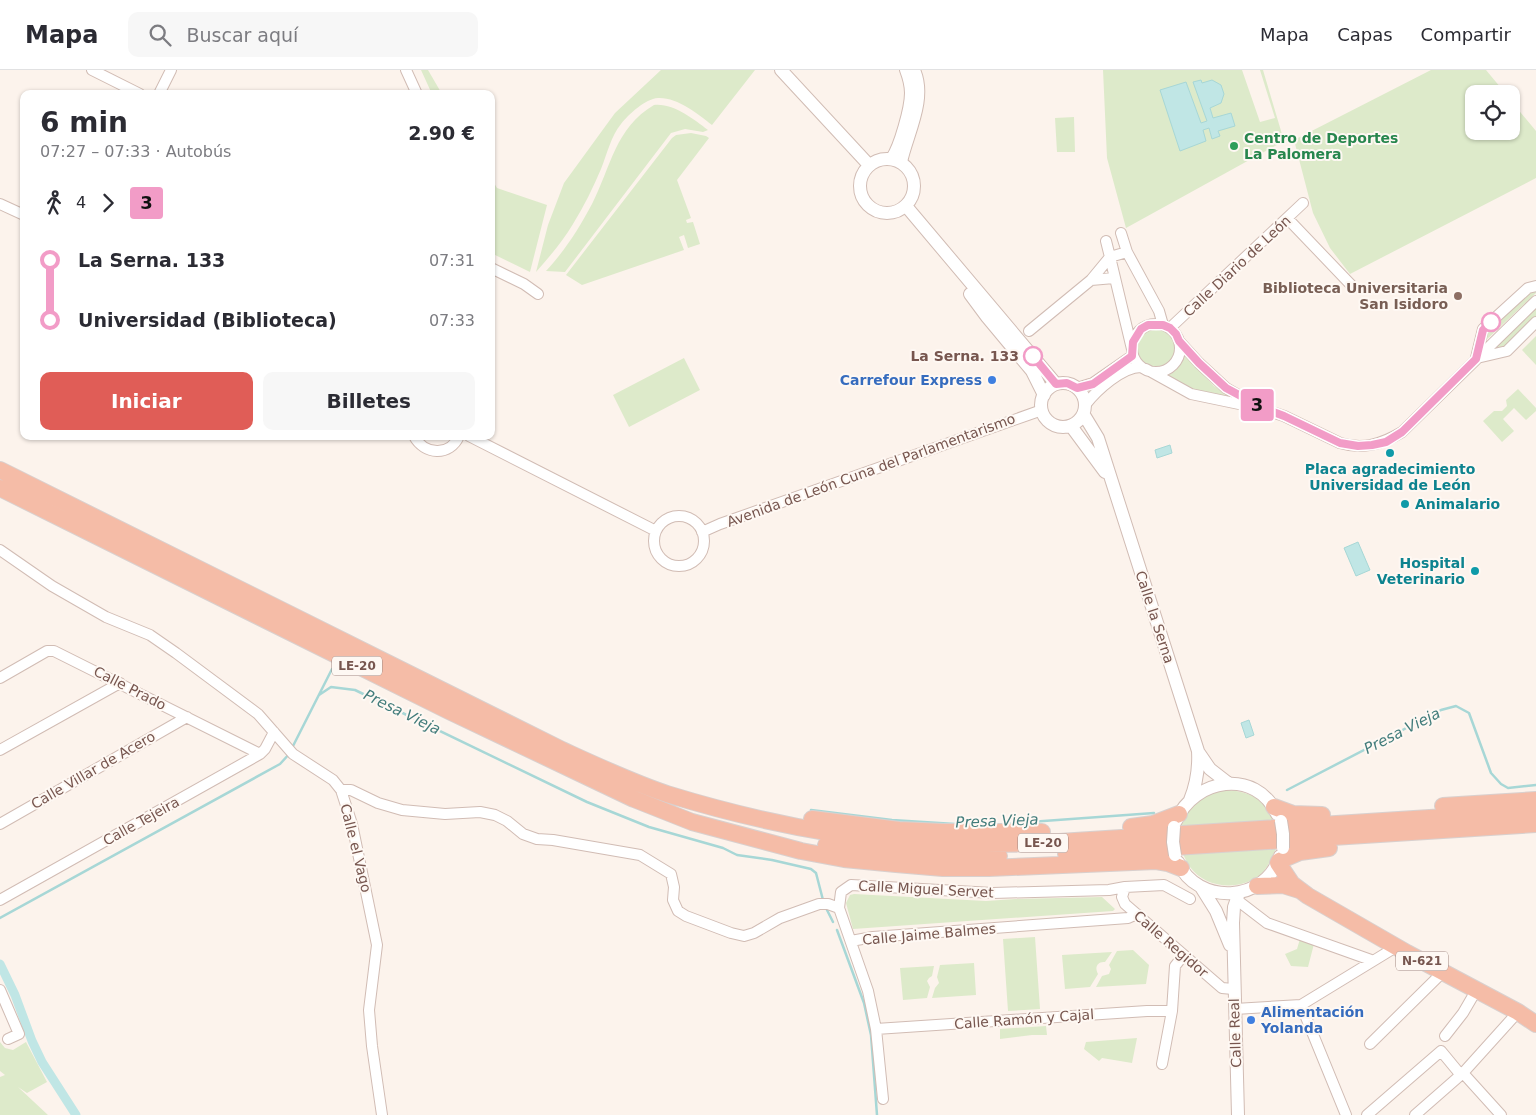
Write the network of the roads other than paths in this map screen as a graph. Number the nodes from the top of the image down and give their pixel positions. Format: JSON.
{"nodes":[{"id":1,"x":92,"y":70,"type":"edge"},
{"id":2,"x":171,"y":70,"type":"edge"},
{"id":3,"x":406,"y":70,"type":"edge"},
{"id":4,"x":781,"y":70,"type":"edge"},
{"id":5,"x":905,"y":70,"type":"edge"},
{"id":6,"x":915,"y":70,"type":"edge"},
{"id":7,"x":132,"y":90,"type":"edge"},
{"id":8,"x":161,"y":90,"type":"edge"},
{"id":9,"x":415,"y":90,"type":"edge"},
{"id":10,"x":896,"y":160,"type":"junction"},
{"id":11,"x":869,"y":165,"type":"junction"},
{"id":12,"x":1303,"y":203,"type":"dead end"},
{"id":13,"x":0,"y":204,"type":"edge"},
{"id":14,"x":906,"y":206,"type":"junction"},
{"id":15,"x":20,"y":213,"type":"edge"},
{"id":16,"x":1287,"y":218,"type":"junction"},
{"id":17,"x":1121,"y":233,"type":"dead end"},
{"id":18,"x":1106,"y":241,"type":"dead end"},
{"id":19,"x":936,"y":244,"type":"junction"},
{"id":20,"x":1127,"y":252,"type":"junction"},
{"id":21,"x":1110,"y":256,"type":"junction"},
{"id":22,"x":495,"y":270,"type":"edge"},
{"id":23,"x":1114,"y":278,"type":"junction"},
{"id":24,"x":1091,"y":280,"type":"junction"},
{"id":25,"x":1536,"y":286,"type":"edge"},
{"id":26,"x":1354,"y":288,"type":"dead end"},
{"id":27,"x":538,"y":294,"type":"dead end"},
{"id":28,"x":1536,"y":301,"type":"edge"},
{"id":29,"x":1536,"y":322,"type":"edge"},
{"id":30,"x":1167,"y":327,"type":"junction"},
{"id":31,"x":1029,"y":331,"type":"dead end"},
{"id":32,"x":1179,"y":341,"type":"junction"},
{"id":33,"x":1132,"y":352,"type":"junction"},
{"id":34,"x":1476,"y":359,"type":"junction"},
{"id":35,"x":1144,"y":368,"type":"junction"},
{"id":36,"x":1056,"y":384,"type":"junction"},
{"id":37,"x":1077,"y":388,"type":"junction"},
{"id":38,"x":1044,"y":395,"type":"junction"},
{"id":39,"x":1263,"y":408,"type":"junction"},
{"id":40,"x":1042,"y":410,"type":"junction"},
{"id":41,"x":1085,"y":410,"type":"junction"},
{"id":42,"x":1071,"y":426,"type":"junction"},
{"id":43,"x":417,"y":440,"type":"edge"},
{"id":44,"x":456,"y":440,"type":"edge"},
{"id":45,"x":475,"y":440,"type":"edge"},
{"id":46,"x":0,"y":470,"type":"edge"},
{"id":47,"x":1112,"y":482,"type":"junction"},
{"id":48,"x":0,"y":488,"type":"edge"},
{"id":49,"x":656,"y":531,"type":"junction"},
{"id":50,"x":702,"y":532,"type":"junction"},
{"id":51,"x":0,"y":550,"type":"edge"},
{"id":52,"x":0,"y":678,"type":"edge"},
{"id":53,"x":120,"y":683,"type":"junction"},
{"id":54,"x":187,"y":717,"type":"junction"},
{"id":55,"x":274,"y":732,"type":"junction"},
{"id":56,"x":0,"y":750,"type":"edge"},
{"id":57,"x":562,"y":750,"type":"junction"},
{"id":58,"x":1198,"y":751,"type":"junction"},
{"id":59,"x":260,"y":754,"type":"junction"},
{"id":60,"x":1228,"y":783,"type":"junction"},
{"id":61,"x":607,"y":786,"type":"junction"},
{"id":62,"x":341,"y":790,"type":"junction"},
{"id":63,"x":1190,"y":800,"type":"junction"},
{"id":64,"x":1536,"y":800,"type":"edge"},
{"id":65,"x":1536,"y":811,"type":"edge"},
{"id":66,"x":1277,"y":814,"type":"junction"},
{"id":67,"x":1176,"y":821,"type":"junction"},
{"id":68,"x":0,"y":824,"type":"edge"},
{"id":69,"x":1536,"y":824,"type":"edge"},
{"id":70,"x":1536,"y":835,"type":"edge"},
{"id":71,"x":1308,"y":850,"type":"junction"},
{"id":72,"x":1280,"y":857,"type":"junction"},
{"id":73,"x":1178,"y":861,"type":"junction"},
{"id":74,"x":1257,"y":886,"type":"junction"},
{"id":75,"x":1201,"y":887,"type":"junction"},
{"id":76,"x":1125,"y":888,"type":"junction"},
{"id":77,"x":1109,"y":890,"type":"junction"},
{"id":78,"x":1304,"y":893,"type":"junction"},
{"id":79,"x":1237,"y":895,"type":"junction"},
{"id":80,"x":0,"y":900,"type":"edge"},
{"id":81,"x":1190,"y":900,"type":"dead end"},
{"id":82,"x":1125,"y":904,"type":"junction"},
{"id":83,"x":839,"y":908,"type":"junction"},
{"id":84,"x":1136,"y":914,"type":"junction"},
{"id":85,"x":852,"y":941,"type":"junction"},
{"id":86,"x":1396,"y":947,"type":"junction"},
{"id":87,"x":1232,"y":950,"type":"junction"},
{"id":88,"x":1183,"y":956,"type":"junction"},
{"id":89,"x":1371,"y":960,"type":"junction"},
{"id":90,"x":1443,"y":972,"type":"junction"},
{"id":91,"x":0,"y":990,"type":"edge"},
{"id":92,"x":1233,"y":990,"type":"junction"},
{"id":93,"x":1477,"y":990,"type":"junction"},
{"id":94,"x":1301,"y":1005,"type":"junction"},
{"id":95,"x":1235,"y":1009,"type":"junction"},
{"id":96,"x":1172,"y":1011,"type":"junction"},
{"id":97,"x":1518,"y":1012,"type":"junction"},
{"id":98,"x":1536,"y":1024,"type":"edge"},
{"id":99,"x":876,"y":1029,"type":"junction"},
{"id":100,"x":1446,"y":1036,"type":"dead end"},
{"id":101,"x":8,"y":1039,"type":"dead end"},
{"id":102,"x":1370,"y":1044,"type":"dead end"},
{"id":103,"x":1162,"y":1064,"type":"dead end"},
{"id":104,"x":1462,"y":1073,"type":"junction"},
{"id":105,"x":883,"y":1099,"type":"dead end"},
{"id":106,"x":1498,"y":1114,"type":"edge"},
{"id":107,"x":382,"y":1115,"type":"edge"},
{"id":108,"x":1238,"y":1115,"type":"edge"},
{"id":109,"x":1346,"y":1115,"type":"edge"},
{"id":110,"x":1367,"y":1115,"type":"edge"},
{"id":111,"x":1415,"y":1115,"type":"edge"}],
"edges":[{"from":1,"to":7,"type":"street"},
{"from":2,"to":8,"type":"street"},
{"from":3,"to":9,"type":"street"},
{"from":4,"to":11,"type":"street"},
{"from":5,"to":10,"type":"street"},
{"from":6,"to":10,"type":"street"},
{"from":10,"to":11,"type":"street"},
{"from":10,"to":14,"type":"street"},
{"from":11,"to":14,"type":"street"},
{"from":12,"to":16,"type":"street","name":"Calle Diario de León"},
{"from":13,"to":15,"type":"street"},
{"from":14,"to":19,"type":"street"},
{"from":16,"to":26,"type":"street"},
{"from":16,"to":30,"type":"street","name":"Calle Diario de León"},
{"from":17,"to":20,"type":"street"},
{"from":18,"to":21,"type":"street"},
{"from":19,"to":36,"type":"street"},
{"from":19,"to":38,"type":"street"},
{"from":20,"to":21,"type":"street"},
{"from":20,"to":30,"type":"street"},
{"from":21,"to":23,"type":"street"},
{"from":21,"to":24,"type":"street"},
{"from":22,"to":27,"type":"street"},
{"from":23,"to":24,"type":"street"},
{"from":23,"to":33,"type":"street"},
{"from":24,"to":31,"type":"street"},
{"from":25,"to":34,"type":"street"},
{"from":28,"to":34,"type":"street"},
{"from":29,"to":34,"type":"street"},
{"from":30,"to":32,"type":"street"},
{"from":30,"to":33,"type":"street"},
{"from":32,"to":35,"type":"street"},
{"from":32,"to":39,"type":"street"},
{"from":33,"to":35,"type":"street"},
{"from":33,"to":37,"type":"street"},
{"from":34,"to":39,"type":"street"},
{"from":35,"to":39,"type":"street"},
{"from":35,"to":41,"type":"street"},
{"from":36,"to":37,"type":"street"},
{"from":36,"to":38,"type":"street"},
{"from":37,"to":41,"type":"street","name":"Calle la Serna"},
{"from":38,"to":40,"type":"street"},
{"from":40,"to":42,"type":"street"},
{"from":40,"to":50,"type":"street","name":"Avenida de León Cuna del Parlamentarismo"},
{"from":41,"to":42,"type":"street"},
{"from":41,"to":47,"type":"street","name":"Calle la Serna"},
{"from":42,"to":47,"type":"street","name":"Calle la Serna"},
{"from":43,"to":44,"type":"street"},
{"from":45,"to":49,"type":"street"},
{"from":46,"to":57,"type":"highway","number":"LE-20"},
{"from":47,"to":58,"type":"street","name":"Calle la Serna"},
{"from":48,"to":61,"type":"highway","number":"LE-20"},
{"from":49,"to":50,"type":"street"},
{"from":49,"to":50,"type":"street"},
{"from":51,"to":55,"type":"street","name":"Calle el Vago"},
{"from":52,"to":53,"type":"street","name":"Calle Prado"},
{"from":53,"to":54,"type":"street","name":"Calle Prado"},
{"from":53,"to":56,"type":"street"},
{"from":54,"to":59,"type":"street","name":"Calle Prado"},
{"from":54,"to":68,"type":"street","name":"Calle Villar de Acero"},
{"from":55,"to":59,"type":"street","name":"Calle Tejeira"},
{"from":55,"to":62,"type":"street","name":"Calle el Vago"},
{"from":57,"to":65,"type":"highway","number":"LE-20"},
{"from":57,"to":67,"type":"highway"},
{"from":58,"to":60,"type":"street","name":"Calle la Serna"},
{"from":58,"to":63,"type":"street","name":"Calle la Serna"},
{"from":59,"to":80,"type":"street","name":"Calle Tejeira"},
{"from":60,"to":63,"type":"street"},
{"from":60,"to":66,"type":"street"},
{"from":61,"to":69,"type":"highway","number":"LE-20"},
{"from":61,"to":73,"type":"highway"},
{"from":62,"to":83,"type":"street"},
{"from":62,"to":107,"type":"street","name":"Calle el Vago"},
{"from":63,"to":67,"type":"street"},
{"from":64,"to":66,"type":"highway"},
{"from":66,"to":72,"type":"street","bridge":true},
{"from":67,"to":73,"type":"street","bridge":true},
{"from":70,"to":71,"type":"highway"},
{"from":71,"to":72,"type":"highway"},
{"from":71,"to":78,"type":"highway"},
{"from":72,"to":74,"type":"street"},
{"from":72,"to":78,"type":"highway","number":"N-621"},
{"from":73,"to":75,"type":"street"},
{"from":74,"to":78,"type":"highway","number":"N-621"},
{"from":74,"to":79,"type":"street"},
{"from":75,"to":79,"type":"street"},
{"from":75,"to":87,"type":"street","name":"Calle Real"},
{"from":76,"to":77,"type":"street","name":"Calle Miguel Servet"},
{"from":76,"to":81,"type":"street"},
{"from":76,"to":82,"type":"street","name":"Calle Regidor"},
{"from":77,"to":82,"type":"street"},
{"from":77,"to":83,"type":"street","name":"Calle Miguel Servet"},
{"from":78,"to":86,"type":"highway","number":"N-621"},
{"from":79,"to":87,"type":"street","name":"Calle Real"},
{"from":79,"to":89,"type":"street"},
{"from":82,"to":84,"type":"street","name":"Calle Regidor"},
{"from":83,"to":85,"type":"street"},
{"from":84,"to":85,"type":"street","name":"Calle Jaime Balmes"},
{"from":84,"to":88,"type":"street","name":"Calle Regidor"},
{"from":85,"to":99,"type":"street","name":"Calle Jaime Balmes"},
{"from":86,"to":89,"type":"street"},
{"from":86,"to":90,"type":"highway","number":"N-621"},
{"from":87,"to":92,"type":"street","name":"Calle Real"},
{"from":88,"to":92,"type":"street","name":"Calle Regidor"},
{"from":88,"to":96,"type":"street"},
{"from":89,"to":94,"type":"street"},
{"from":90,"to":93,"type":"highway","number":"N-621"},
{"from":90,"to":102,"type":"street"},
{"from":91,"to":101,"type":"street"},
{"from":92,"to":95,"type":"street","name":"Calle Real"},
{"from":93,"to":97,"type":"highway","number":"N-621"},
{"from":93,"to":100,"type":"street"},
{"from":94,"to":95,"type":"street"},
{"from":94,"to":109,"type":"street"},
{"from":95,"to":108,"type":"street","name":"Calle Real"},
{"from":96,"to":99,"type":"street","name":"Calle Ramón y Cajal"},
{"from":96,"to":103,"type":"street"},
{"from":97,"to":98,"type":"highway","number":"N-621"},
{"from":97,"to":104,"type":"street"},
{"from":99,"to":105,"type":"street","name":"Calle Jaime Balmes"},
{"from":104,"to":106,"type":"street"},
{"from":104,"to":110,"type":"street"},
{"from":104,"to":111,"type":"street"}]}
